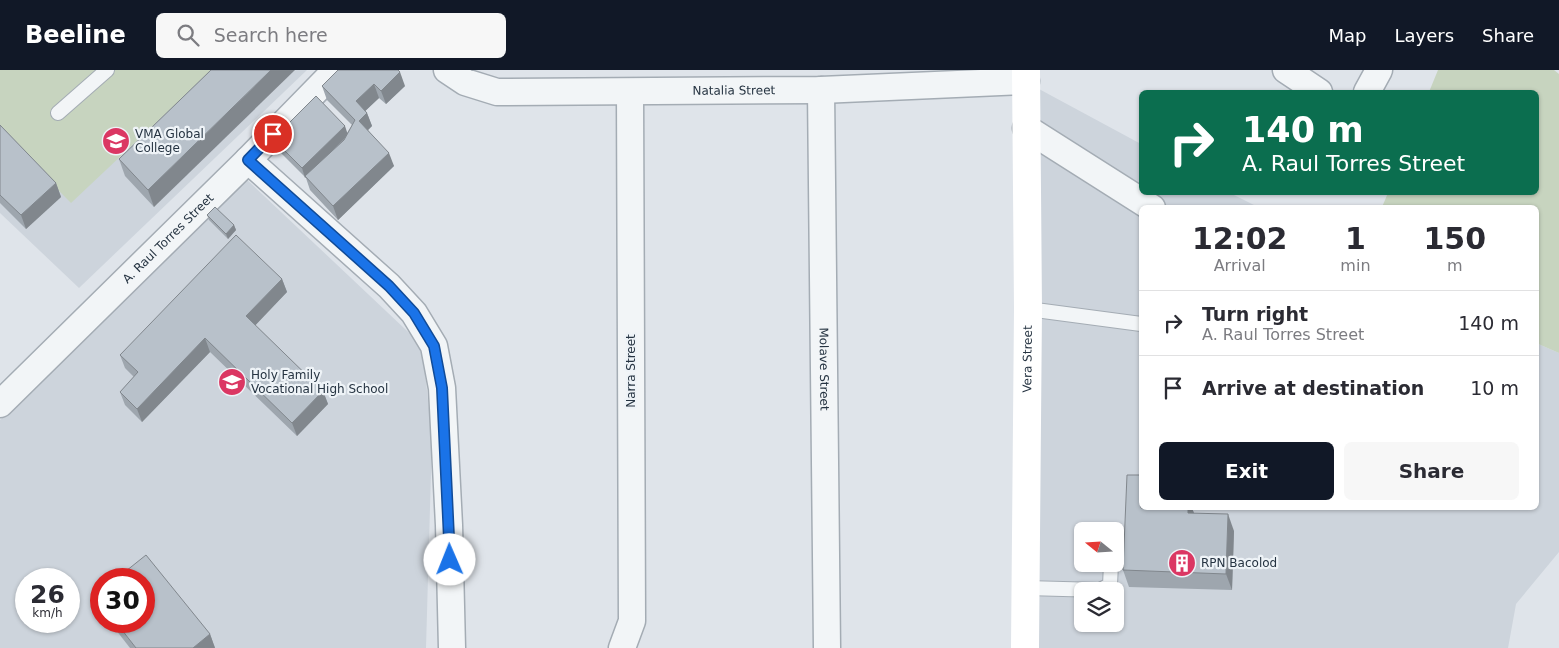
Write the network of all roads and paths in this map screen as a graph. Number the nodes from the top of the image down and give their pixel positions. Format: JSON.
{"nodes":[{"id":1,"x":106,"y":70,"type":"edge"},
{"id":2,"x":336,"y":70,"type":"edge"},
{"id":3,"x":447,"y":70,"type":"edge"},
{"id":4,"x":1286,"y":70,"type":"edge"},
{"id":5,"x":1379,"y":70,"type":"edge"},
{"id":6,"x":1026,"y":75,"type":"edge"},
{"id":7,"x":821,"y":90,"type":"junction"},
{"id":8,"x":1315,"y":90,"type":"edge"},
{"id":9,"x":1368,"y":90,"type":"edge"},
{"id":10,"x":630,"y":92,"type":"junction"},
{"id":11,"x":58,"y":113,"type":"dead end"},
{"id":12,"x":1026,"y":128,"type":"junction"},
{"id":13,"x":248,"y":160,"type":"junction"},
{"id":14,"x":1147,"y":205,"type":"edge"},
{"id":15,"x":1028,"y":309,"type":"junction"},
{"id":16,"x":1139,"y":324,"type":"edge"},
{"id":17,"x":0,"y":404,"type":"edge"},
{"id":18,"x":1111,"y":572,"type":"edge"},
{"id":19,"x":1026,"y":588,"type":"junction"},
{"id":20,"x":452,"y":648,"type":"edge"},
{"id":21,"x":622,"y":648,"type":"edge"},
{"id":22,"x":827,"y":648,"type":"edge"},
{"id":23,"x":1025,"y":648,"type":"edge"}],
"edges":[{"from":1,"to":11,"type":"lane"},
{"from":2,"to":13,"type":"street","name":"A. Raul Torres Street"},
{"from":3,"to":10,"type":"street","name":"Natalia Street"},
{"from":4,"to":8,"type":"street"},
{"from":5,"to":9,"type":"street"},
{"from":6,"to":7,"type":"street","name":"Natalia Street"},
{"from":6,"to":12,"type":"street","name":"Vera Street"},
{"from":7,"to":10,"type":"street","name":"Natalia Street"},
{"from":7,"to":22,"type":"street","name":"Molave Street"},
{"from":10,"to":21,"type":"street","name":"Narra Street"},
{"from":12,"to":14,"type":"street"},
{"from":12,"to":15,"type":"street","name":"Vera Street"},
{"from":13,"to":17,"type":"street","name":"A. Raul Torres Street"},
{"from":13,"to":20,"type":"street"},
{"from":15,"to":16,"type":"lane"},
{"from":15,"to":19,"type":"street","name":"Vera Street"},
{"from":18,"to":19,"type":"lane"},
{"from":19,"to":23,"type":"street","name":"Vera Street"}]}
